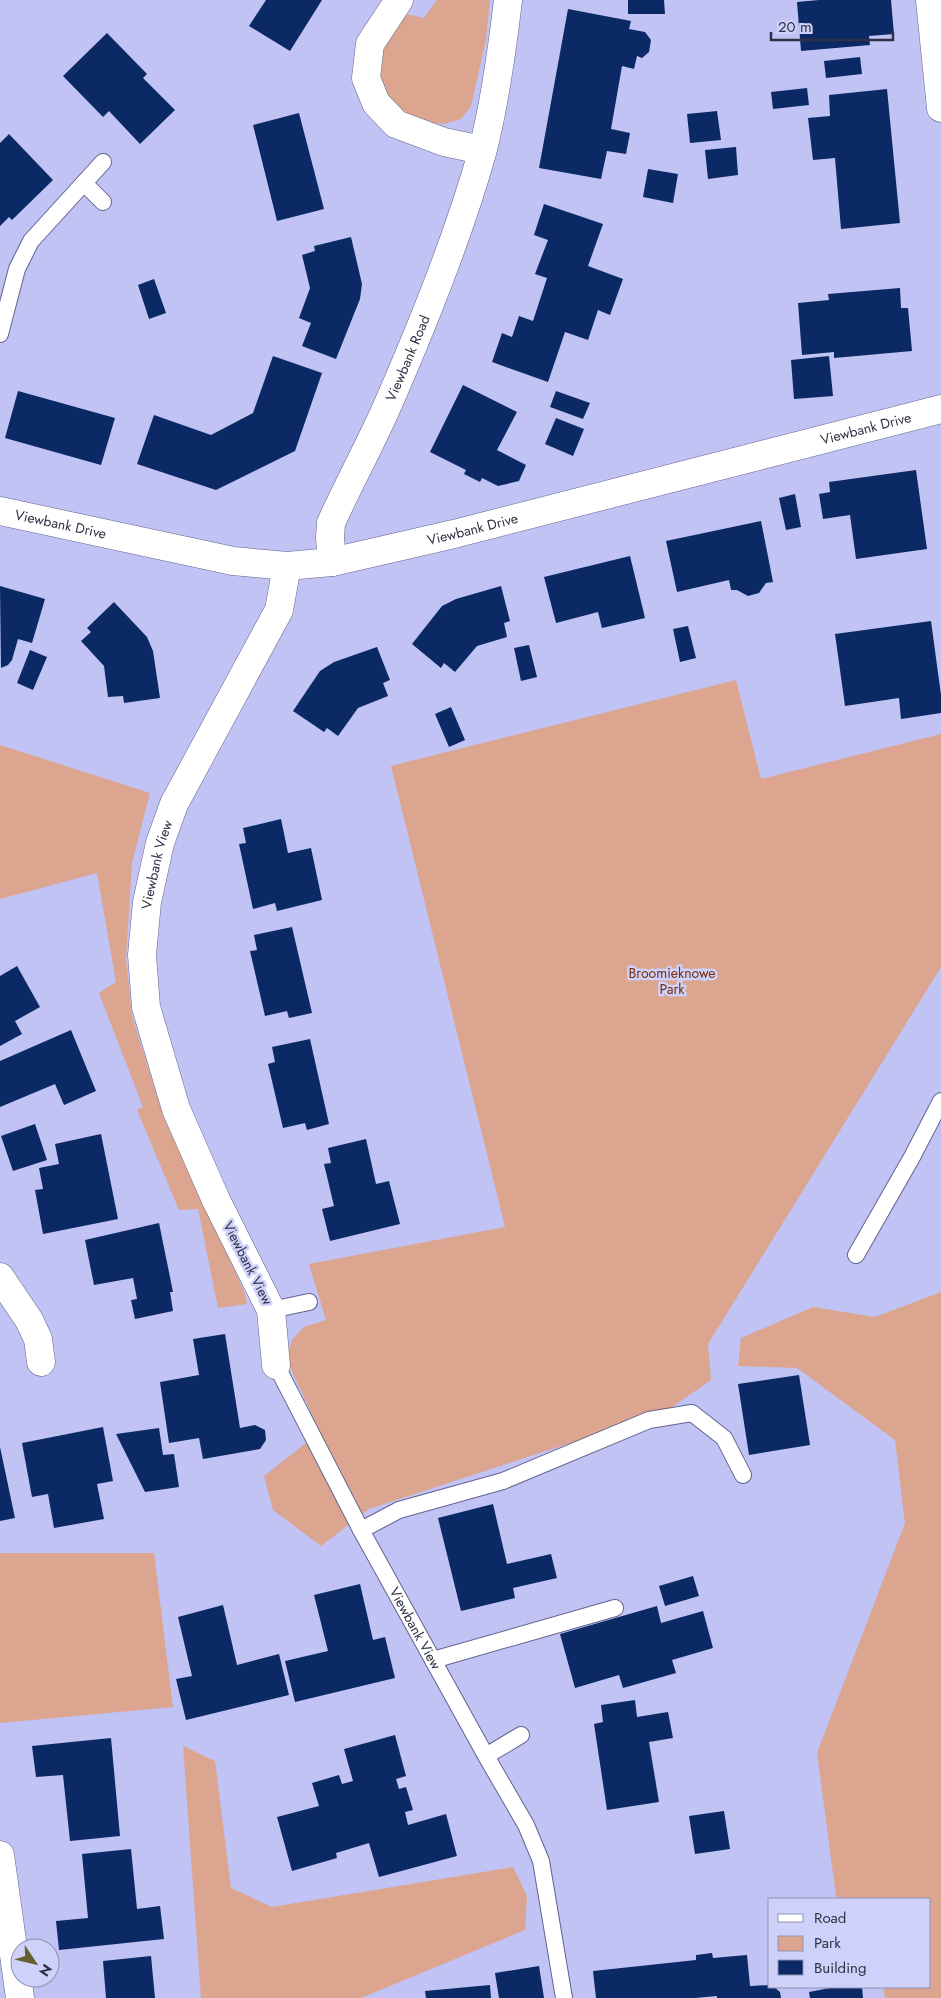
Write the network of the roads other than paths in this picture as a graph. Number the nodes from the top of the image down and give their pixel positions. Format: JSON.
{"nodes":[{"id":1,"x":399,"y":0,"type":"edge"},
{"id":2,"x":508,"y":0,"type":"edge"},
{"id":3,"x":930,"y":0,"type":"edge"},
{"id":4,"x":941,"y":108,"type":"edge"},
{"id":5,"x":482,"y":150,"type":"junction"},
{"id":6,"x":103,"y":162,"type":"dead end"},
{"id":7,"x":84,"y":183,"type":"junction"},
{"id":8,"x":103,"y":202,"type":"dead end"},
{"id":9,"x":0,"y":334,"type":"edge"},
{"id":10,"x":941,"y":409,"type":"edge"},
{"id":11,"x":0,"y":511,"type":"edge"},
{"id":12,"x":332,"y":562,"type":"junction"},
{"id":13,"x":287,"y":566,"type":"junction"},
{"id":14,"x":941,"y":1101,"type":"edge"},
{"id":15,"x":856,"y":1256,"type":"dead end"},
{"id":16,"x":0,"y":1278,"type":"edge"},
{"id":17,"x":309,"y":1302,"type":"dead end"},
{"id":18,"x":271,"y":1310,"type":"junction"},
{"id":19,"x":41,"y":1362,"type":"dead end"},
{"id":20,"x":276,"y":1365,"type":"joint"},
{"id":21,"x":742,"y":1475,"type":"dead end"},
{"id":22,"x":361,"y":1530,"type":"junction"},
{"id":23,"x":615,"y":1608,"type":"dead end"},
{"id":24,"x":432,"y":1660,"type":"junction"},
{"id":25,"x":522,"y":1735,"type":"dead end"},
{"id":26,"x":486,"y":1756,"type":"junction"},
{"id":27,"x":0,"y":1855,"type":"edge"},
{"id":28,"x":20,"y":1998,"type":"edge"},
{"id":29,"x":564,"y":1998,"type":"edge"}],
"edges":[{"from":1,"to":5,"type":"street"},
{"from":2,"to":5,"type":"street","name":"Viewbank Road"},
{"from":3,"to":4,"type":"street"},
{"from":5,"to":12,"type":"street","name":"Viewbank Road"},
{"from":6,"to":7,"type":"lane"},
{"from":7,"to":8,"type":"lane"},
{"from":7,"to":9,"type":"lane"},
{"from":10,"to":12,"type":"street","name":"Viewbank Drive"},
{"from":11,"to":13,"type":"street","name":"Viewbank Drive"},
{"from":12,"to":13,"type":"street","name":"Viewbank Drive"},
{"from":13,"to":18,"type":"street","name":"Viewbank View"},
{"from":14,"to":15,"type":"lane"},
{"from":16,"to":19,"type":"street"},
{"from":17,"to":18,"type":"lane"},
{"from":18,"to":20,"type":"street","name":"Viewbank View"},
{"from":20,"to":22,"type":"lane","name":"Viewbank View"},
{"from":21,"to":22,"type":"lane"},
{"from":22,"to":24,"type":"lane","name":"Viewbank View"},
{"from":23,"to":24,"type":"lane"},
{"from":24,"to":26,"type":"lane","name":"Viewbank View"},
{"from":25,"to":26,"type":"lane"},
{"from":26,"to":29,"type":"lane","name":"Viewbank View"},
{"from":27,"to":28,"type":"street"}]}
